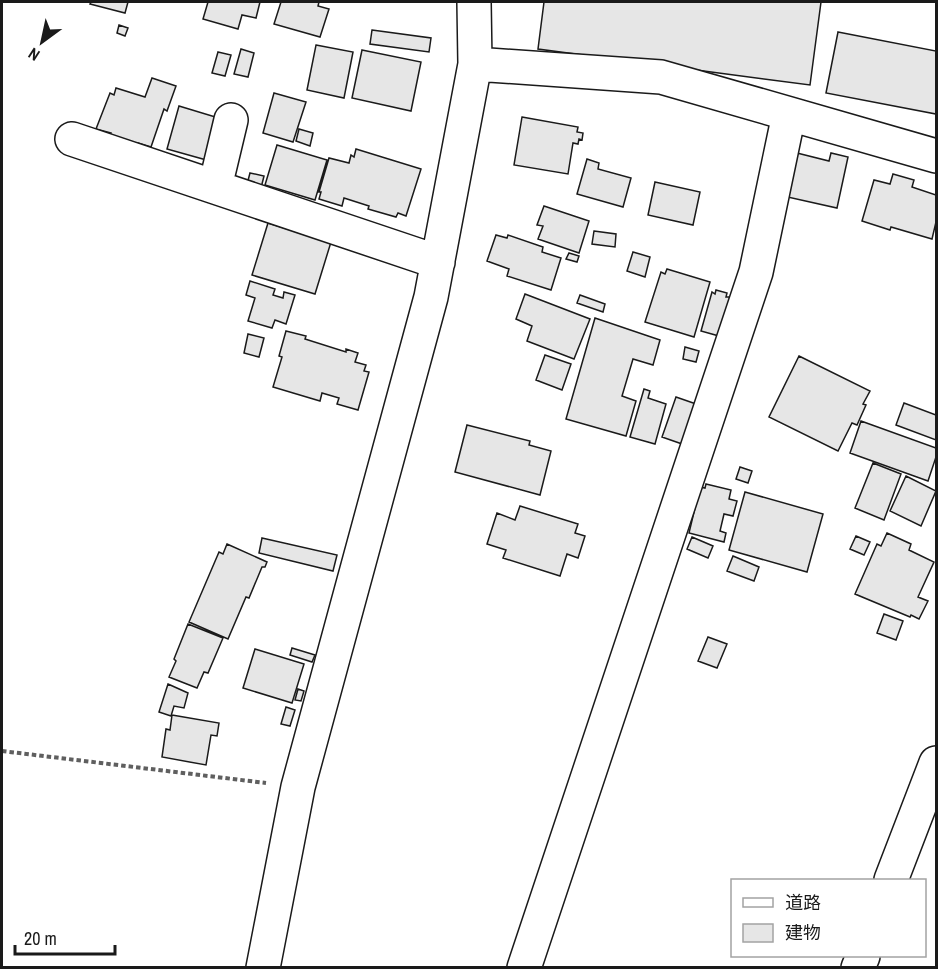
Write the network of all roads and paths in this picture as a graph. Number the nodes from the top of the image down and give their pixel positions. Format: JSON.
{"nodes":[{"id":1,"x":474,"y":2,"type":"edge"},
{"id":2,"x":475,"y":64,"type":"junction"},
{"id":3,"x":789,"y":114,"type":"junction"},
{"id":4,"x":231,"y":120,"type":"dead end"},
{"id":5,"x":72,"y":139,"type":"dead end"},
{"id":6,"x":936,"y":156,"type":"edge"},
{"id":7,"x":215,"y":187,"type":"junction"},
{"id":8,"x":438,"y":262,"type":"junction"},
{"id":9,"x":2,"y":751,"type":"edge"},
{"id":10,"x":936,"y":763,"type":"edge"},
{"id":11,"x":298,"y":787,"type":"junction"},
{"id":12,"x":891,"y":879,"type":"edge"},
{"id":13,"x":263,"y":968,"type":"edge"},
{"id":14,"x":524,"y":968,"type":"edge"}],
"edges":[{"from":1,"to":2,"type":"street"},
{"from":2,"to":3,"type":"street"},
{"from":2,"to":8,"type":"street"},
{"from":3,"to":6,"type":"street"},
{"from":3,"to":14,"type":"street"},
{"from":4,"to":7,"type":"street"},
{"from":5,"to":7,"type":"street"},
{"from":7,"to":8,"type":"street"},
{"from":8,"to":11,"type":"street"},
{"from":9,"to":11,"type":"path"},
{"from":10,"to":12,"type":"street"},
{"from":11,"to":13,"type":"street"}]}
